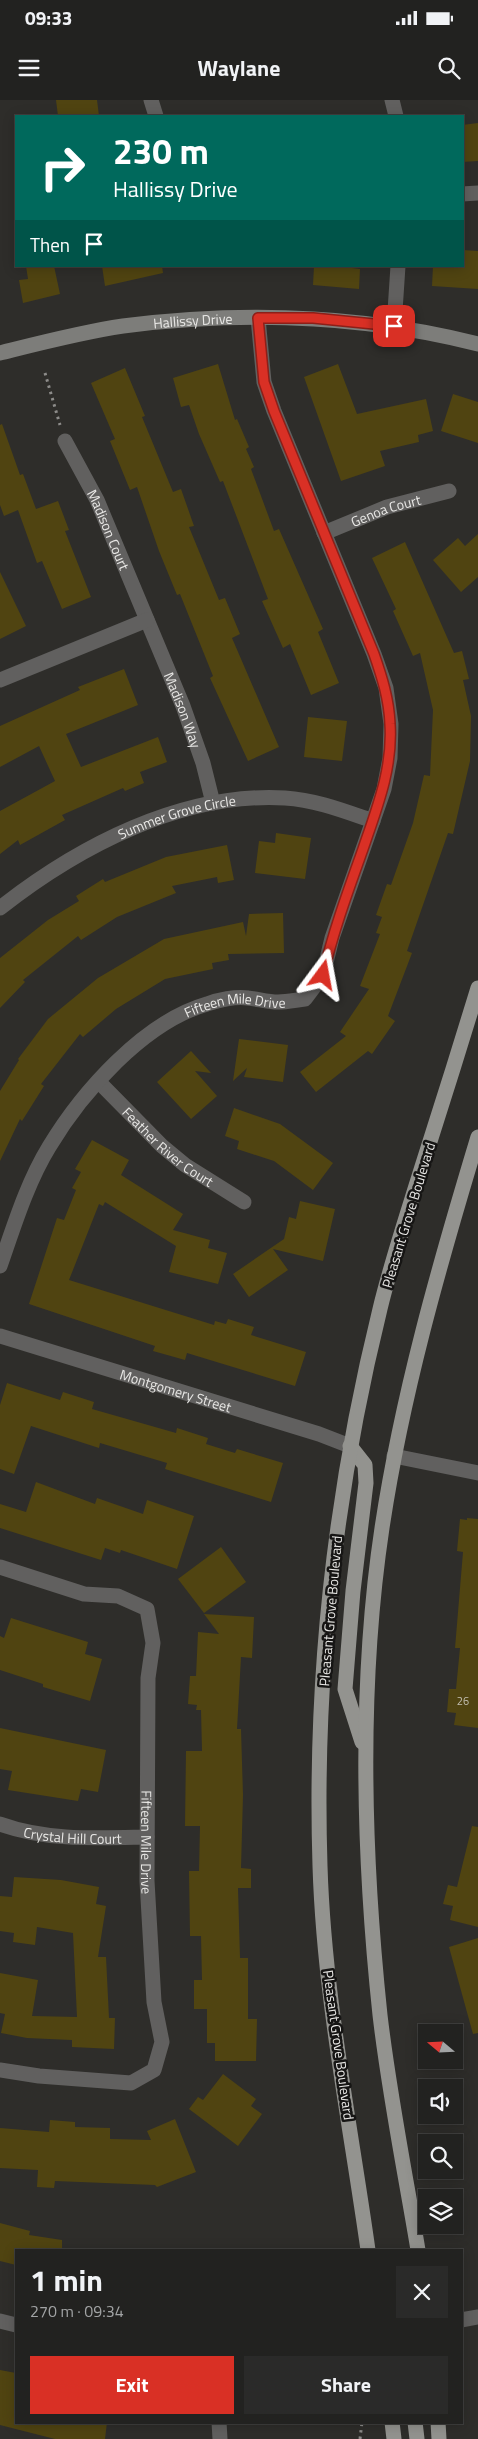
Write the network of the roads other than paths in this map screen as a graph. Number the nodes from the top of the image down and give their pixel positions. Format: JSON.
{"nodes":[{"id":1,"x":151,"y":100,"type":"edge"},
{"id":2,"x":392,"y":100,"type":"edge"},
{"id":3,"x":156,"y":115,"type":"edge"},
{"id":4,"x":396,"y":115,"type":"edge"},
{"id":5,"x":478,"y":193,"type":"edge"},
{"id":6,"x":464,"y":194,"type":"edge"},
{"id":7,"x":398,"y":267,"type":"edge"},
{"id":8,"x":258,"y":318,"type":"junction"},
{"id":9,"x":394,"y":326,"type":"junction"},
{"id":10,"x":478,"y":344,"type":"edge"},
{"id":11,"x":0,"y":353,"type":"edge"},
{"id":12,"x":65,"y":441,"type":"road end"},
{"id":13,"x":449,"y":491,"type":"dead end"},
{"id":14,"x":324,"y":533,"type":"junction"},
{"id":15,"x":146,"y":620,"type":"junction"},
{"id":16,"x":0,"y":680,"type":"edge"},
{"id":17,"x":213,"y":803,"type":"junction"},
{"id":18,"x":373,"y":821,"type":"junction"},
{"id":19,"x":0,"y":908,"type":"edge"},
{"id":20,"x":478,"y":988,"type":"edge"},
{"id":21,"x":99,"y":1082,"type":"junction"},
{"id":22,"x":478,"y":1137,"type":"edge"},
{"id":23,"x":244,"y":1202,"type":"dead end"},
{"id":24,"x":0,"y":1266,"type":"edge"},
{"id":25,"x":0,"y":1336,"type":"edge"},
{"id":26,"x":350,"y":1446,"type":"junction"},
{"id":27,"x":394,"y":1456,"type":"junction"},
{"id":28,"x":478,"y":1473,"type":"edge"},
{"id":29,"x":0,"y":1567,"type":"edge"},
{"id":30,"x":365,"y":1753,"type":"junction"},
{"id":31,"x":0,"y":1824,"type":"edge"},
{"id":32,"x":147,"y":1836,"type":"junction"},
{"id":33,"x":0,"y":2070,"type":"edge"},
{"id":34,"x":368,"y":2249,"type":"edge"},
{"id":35,"x":418,"y":2249,"type":"edge"},
{"id":36,"x":478,"y":2317,"type":"edge"},
{"id":37,"x":463,"y":2320,"type":"edge"},
{"id":38,"x":0,"y":2322,"type":"edge"},
{"id":39,"x":15,"y":2325,"type":"edge"},
{"id":40,"x":219,"y":2424,"type":"edge"},
{"id":41,"x":392,"y":2424,"type":"edge"},
{"id":42,"x":415,"y":2424,"type":"edge"},
{"id":43,"x":438,"y":2424,"type":"edge"},
{"id":44,"x":220,"y":2439,"type":"edge"},
{"id":45,"x":394,"y":2439,"type":"edge"},
{"id":46,"x":417,"y":2439,"type":"edge"},
{"id":47,"x":439,"y":2439,"type":"edge"}],
"edges":[{"from":1,"to":3,"type":"street"},
{"from":2,"to":4,"type":"street"},
{"from":5,"to":6,"type":"street"},
{"from":7,"to":9,"type":"street"},
{"from":8,"to":9,"type":"street","name":"Hallissy Drive"},
{"from":8,"to":11,"type":"street","name":"Hallissy Drive"},
{"from":8,"to":14,"type":"street","name":"Fifteen Mile Drive"},
{"from":9,"to":10,"type":"street","name":"Hallissy Drive"},
{"from":12,"to":15,"type":"street","name":"Madison Court"},
{"from":13,"to":14,"type":"street","name":"Genoa Court"},
{"from":14,"to":18,"type":"street","name":"Fifteen Mile Drive"},
{"from":15,"to":16,"type":"street"},
{"from":15,"to":17,"type":"street","name":"Madison Way"},
{"from":17,"to":18,"type":"street","name":"Summer Grove Circle"},
{"from":17,"to":19,"type":"street","name":"Summer Grove Circle"},
{"from":18,"to":21,"type":"street","name":"Fifteen Mile Drive"},
{"from":20,"to":26,"type":"main road","name":"Pleasant Grove Boulevard"},
{"from":21,"to":23,"type":"street","name":"Feather River Court"},
{"from":21,"to":24,"type":"street","name":"Fifteen Mile Drive"},
{"from":22,"to":27,"type":"main road"},
{"from":25,"to":26,"type":"street","name":"Montgomery Street"},
{"from":26,"to":30,"type":"main road"},
{"from":26,"to":34,"type":"main road","name":"Pleasant Grove Boulevard"},
{"from":27,"to":28,"type":"street"},
{"from":27,"to":30,"type":"main road"},
{"from":29,"to":32,"type":"street","name":"Fifteen Mile Drive"},
{"from":30,"to":35,"type":"main road"},
{"from":31,"to":32,"type":"street","name":"Crystal Hill Court"},
{"from":32,"to":33,"type":"street","name":"Fifteen Mile Drive"},
{"from":36,"to":37,"type":"street"},
{"from":38,"to":39,"type":"street"},
{"from":40,"to":44,"type":"street"},
{"from":41,"to":45,"type":"main road"},
{"from":42,"to":46,"type":"main road"},
{"from":43,"to":47,"type":"main road"}]}
